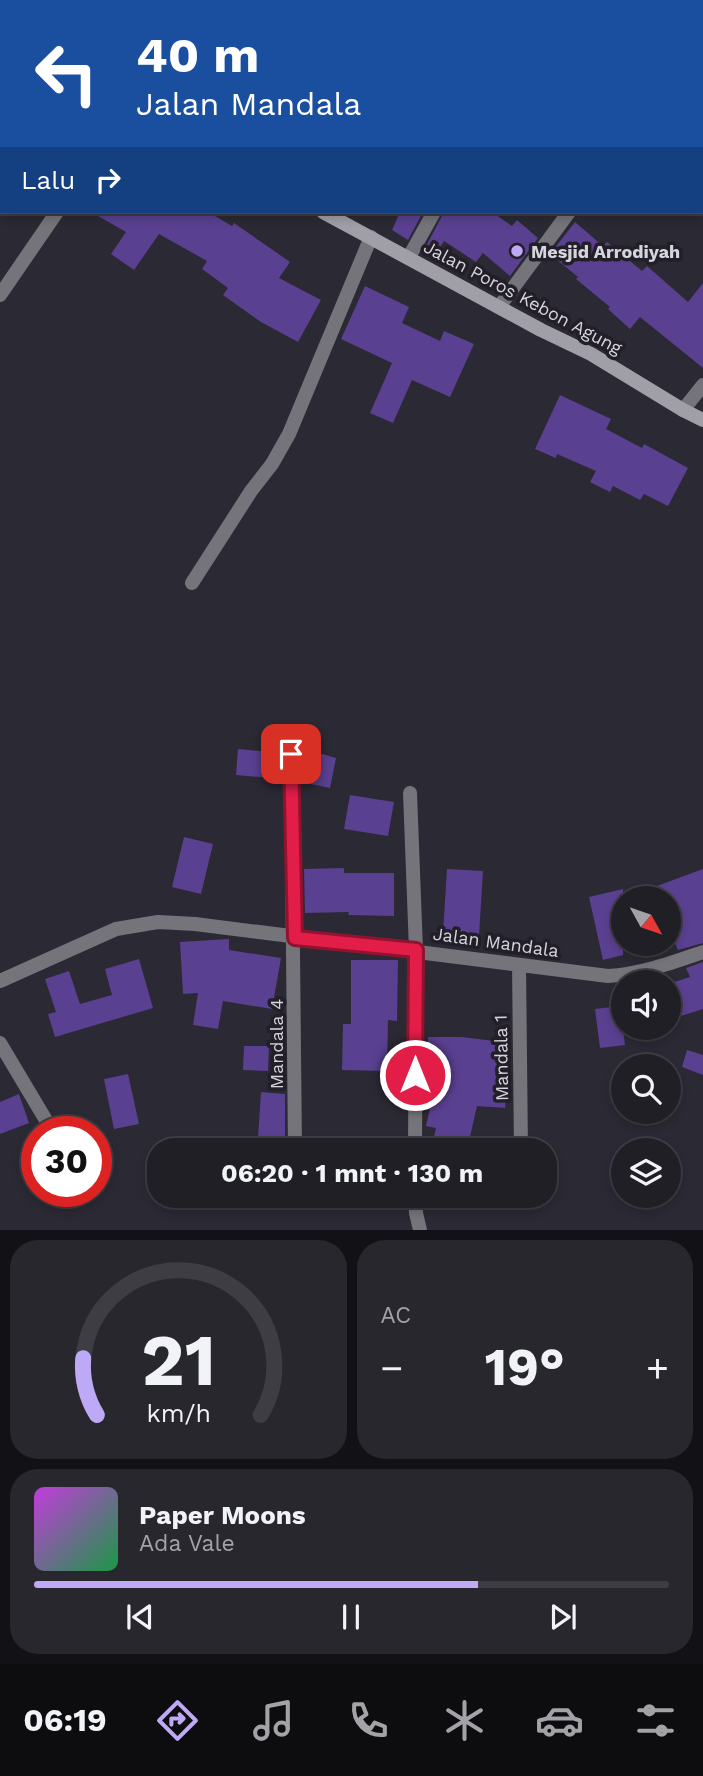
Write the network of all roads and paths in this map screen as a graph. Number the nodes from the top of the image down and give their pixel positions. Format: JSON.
{"nodes":[{"id":1,"x":56,"y":214,"type":"edge"},
{"id":2,"x":327,"y":214,"type":"edge"},
{"id":3,"x":433,"y":214,"type":"edge"},
{"id":4,"x":568,"y":214,"type":"edge"},
{"id":5,"x":371,"y":237,"type":"junction"},
{"id":6,"x":409,"y":257,"type":"junction"},
{"id":7,"x":0,"y":295,"type":"edge"},
{"id":8,"x":499,"y":307,"type":"junction"},
{"id":9,"x":703,"y":385,"type":"edge"},
{"id":10,"x":683,"y":410,"type":"junction"},
{"id":11,"x":703,"y":420,"type":"edge"},
{"id":12,"x":191,"y":583,"type":"dead end"},
{"id":13,"x":291,"y":754,"type":"dead end"},
{"id":14,"x":410,"y":793,"type":"dead end"},
{"id":15,"x":295,"y":938,"type":"junction"},
{"id":16,"x":416,"y":950,"type":"junction"},
{"id":17,"x":703,"y":952,"type":"edge"},
{"id":18,"x":519,"y":965,"type":"junction"},
{"id":19,"x":0,"y":981,"type":"edge"},
{"id":20,"x":0,"y":1042,"type":"edge"},
{"id":21,"x":44,"y":1116,"type":"edge"},
{"id":22,"x":295,"y":1138,"type":"edge"},
{"id":23,"x":415,"y":1138,"type":"edge"},
{"id":24,"x":521,"y":1138,"type":"edge"},
{"id":25,"x":416,"y":1208,"type":"edge"},
{"id":26,"x":420,"y":1230,"type":"edge"}],
"edges":[{"from":1,"to":7,"type":"street"},
{"from":2,"to":5,"type":"main road","name":"Jalan Poros Kebon Agung"},
{"from":3,"to":6,"type":"street"},
{"from":4,"to":8,"type":"street"},
{"from":5,"to":6,"type":"main road","name":"Jalan Poros Kebon Agung"},
{"from":5,"to":12,"type":"street"},
{"from":6,"to":8,"type":"main road","name":"Jalan Poros Kebon Agung"},
{"from":8,"to":10,"type":"main road","name":"Jalan Poros Kebon Agung"},
{"from":9,"to":10,"type":"street"},
{"from":10,"to":11,"type":"main road","name":"Jalan Poros Kebon Agung"},
{"from":13,"to":15,"type":"street","name":"Mandala 4"},
{"from":14,"to":16,"type":"street"},
{"from":15,"to":16,"type":"street","name":"Jalan Mandala"},
{"from":15,"to":19,"type":"street","name":"Jalan Mandala"},
{"from":15,"to":22,"type":"street","name":"Mandala 4"},
{"from":16,"to":18,"type":"street","name":"Jalan Mandala"},
{"from":16,"to":23,"type":"street"},
{"from":17,"to":18,"type":"street","name":"Jalan Mandala"},
{"from":18,"to":24,"type":"street","name":"Mandala 1"},
{"from":20,"to":21,"type":"street"},
{"from":25,"to":26,"type":"street"}]}
